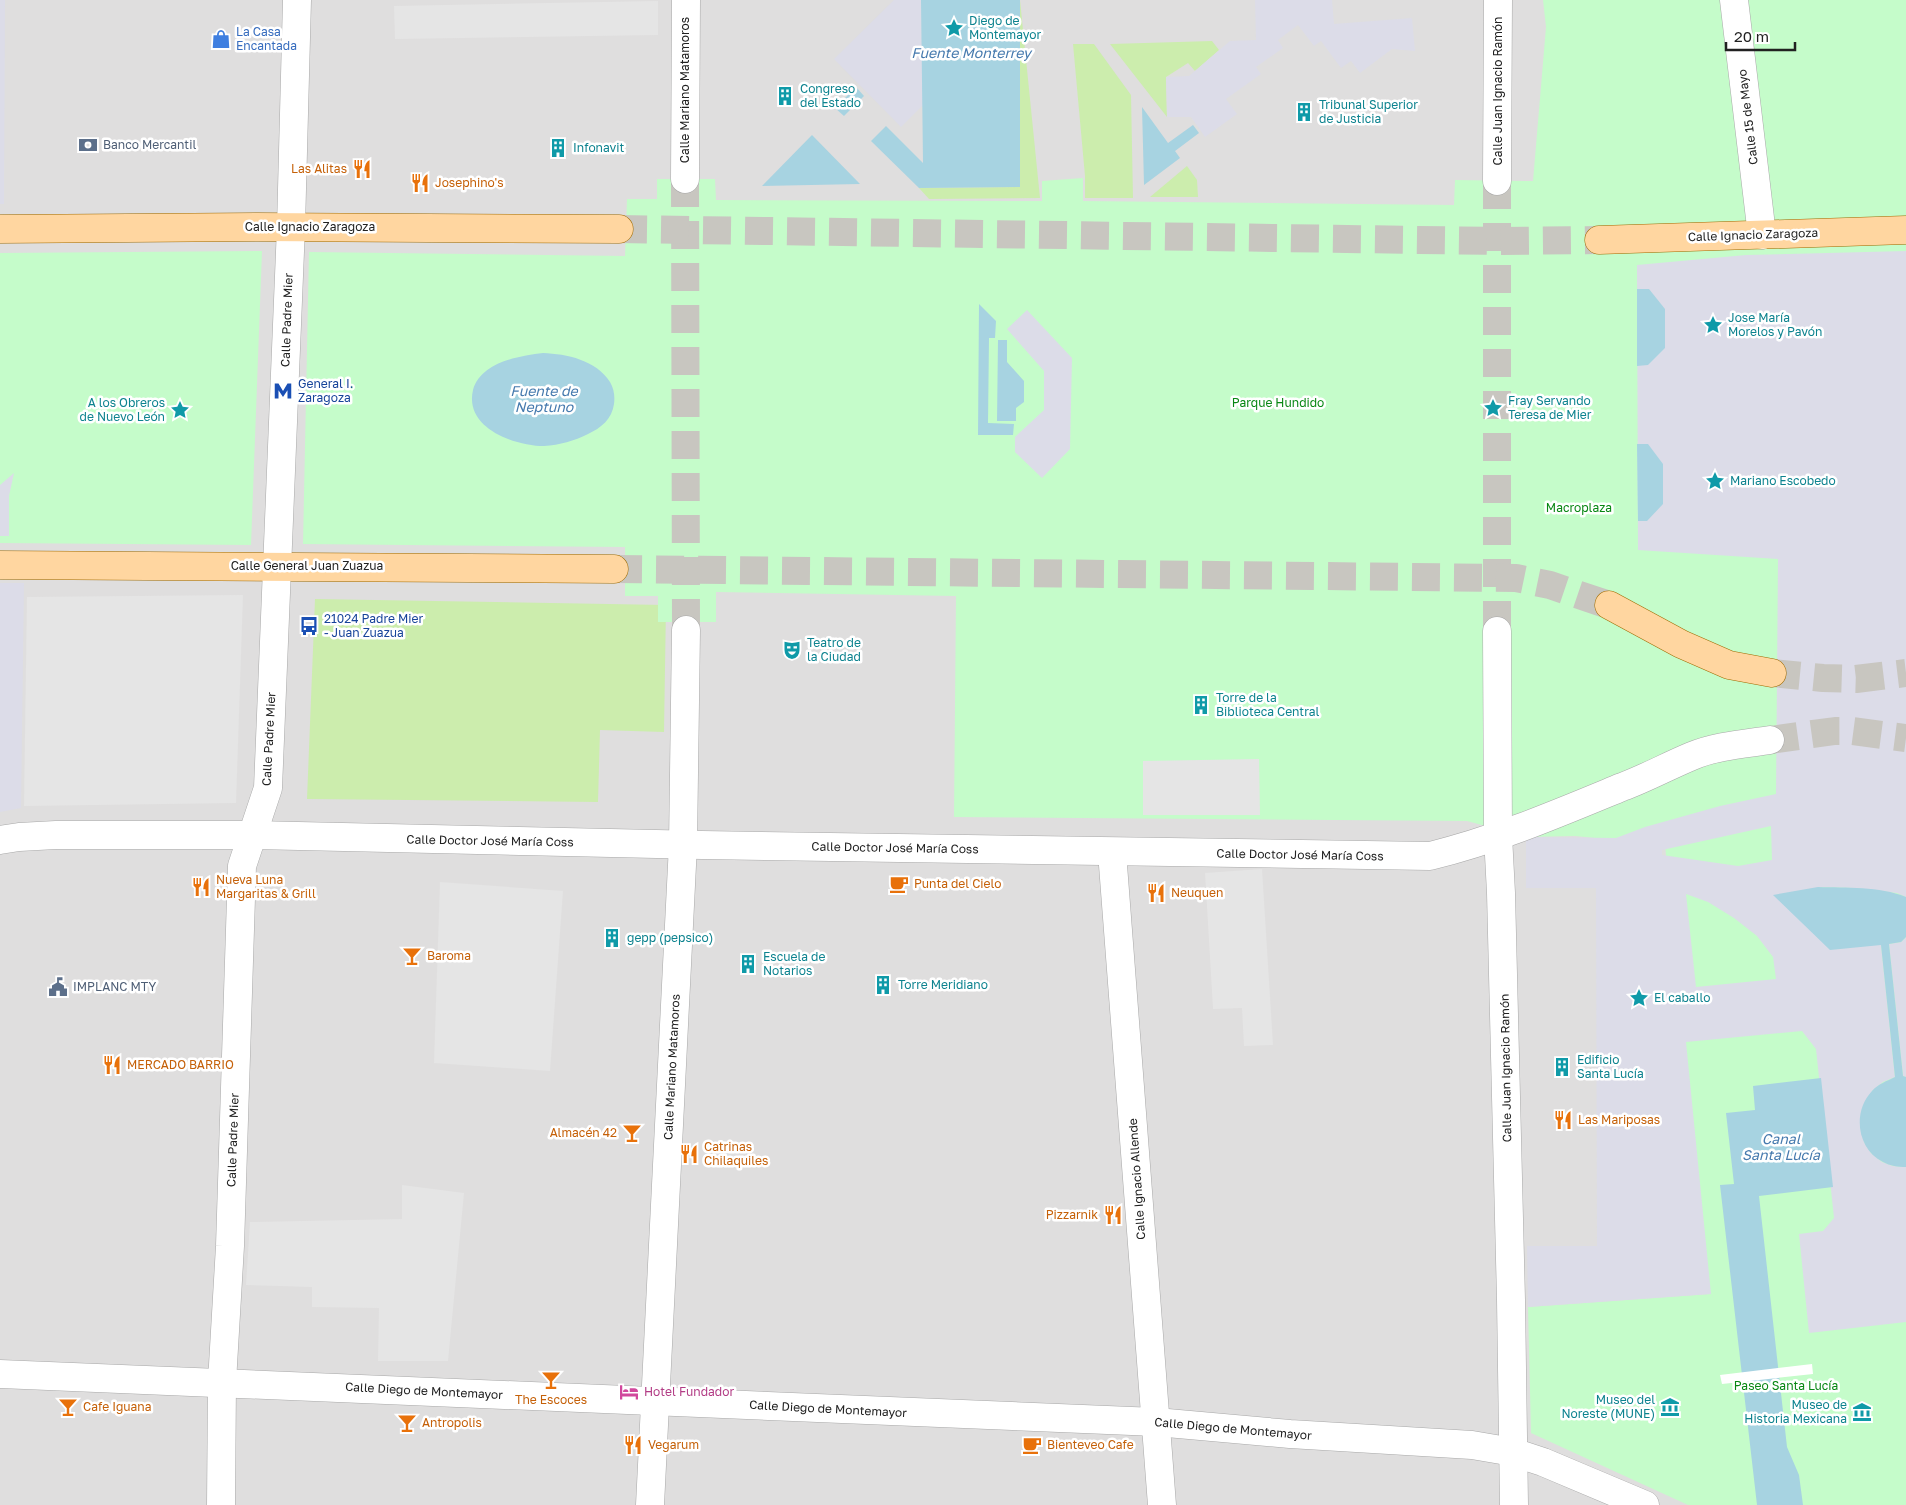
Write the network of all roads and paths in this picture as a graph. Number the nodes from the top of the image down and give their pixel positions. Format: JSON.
{"nodes":[{"id":1,"x":297,"y":0,"type":"edge"},
{"id":2,"x":686,"y":0,"type":"edge"},
{"id":3,"x":1498,"y":0,"type":"edge"},
{"id":4,"x":1734,"y":0,"type":"edge"},
{"id":5,"x":685,"y":179,"type":"tunnel mouth"},
{"id":6,"x":1497,"y":181,"type":"tunnel mouth"},
{"id":7,"x":291,"y":227,"type":"junction"},
{"id":8,"x":0,"y":229,"type":"edge"},
{"id":9,"x":619,"y":229,"type":"tunnel mouth"},
{"id":10,"x":1906,"y":230,"type":"edge"},
{"id":11,"x":1762,"y":235,"type":"junction"},
{"id":12,"x":1599,"y":240,"type":"tunnel mouth"},
{"id":13,"x":0,"y":565,"type":"edge"},
{"id":14,"x":278,"y":566,"type":"junction"},
{"id":15,"x":614,"y":569,"type":"tunnel mouth"},
{"id":16,"x":1609,"y":605,"type":"tunnel mouth"},
{"id":17,"x":686,"y":630,"type":"tunnel mouth"},
{"id":18,"x":1497,"y":631,"type":"tunnel mouth"},
{"id":19,"x":1772,"y":673,"type":"tunnel mouth"},
{"id":20,"x":1770,"y":740,"type":"tunnel mouth"},
{"id":21,"x":253,"y":835,"type":"junction"},
{"id":22,"x":1498,"y":836,"type":"junction"},
{"id":23,"x":0,"y":840,"type":"edge"},
{"id":24,"x":683,"y":845,"type":"junction"},
{"id":25,"x":1112,"y":852,"type":"junction"},
{"id":26,"x":0,"y":1374,"type":"edge"},
{"id":27,"x":222,"y":1382,"type":"junction"},
{"id":28,"x":655,"y":1402,"type":"junction"},
{"id":29,"x":1156,"y":1422,"type":"junction"},
{"id":30,"x":1513,"y":1452,"type":"junction"},
{"id":31,"x":220,"y":1505,"type":"edge"},
{"id":32,"x":650,"y":1505,"type":"edge"},
{"id":33,"x":1162,"y":1505,"type":"edge"},
{"id":34,"x":1514,"y":1505,"type":"edge"},
{"id":35,"x":1645,"y":1505,"type":"edge"}],
"edges":[{"from":1,"to":7,"type":"street","name":"Calle Padre Mier"},
{"from":2,"to":5,"type":"street","name":"Calle Mariano Matamoros"},
{"from":3,"to":6,"type":"street","name":"Calle Juan Ignacio Ramón"},
{"from":4,"to":11,"type":"street","name":"Calle 15 de Mayo"},
{"from":7,"to":8,"type":"main road","name":"Calle Ignacio Zaragoza"},
{"from":7,"to":9,"type":"main road","name":"Calle Ignacio Zaragoza"},
{"from":7,"to":14,"type":"street","name":"Calle Padre Mier"},
{"from":10,"to":11,"type":"main road","name":"Calle Ignacio Zaragoza"},
{"from":11,"to":12,"type":"main road","name":"Calle Ignacio Zaragoza"},
{"from":13,"to":14,"type":"main road","name":"Calle General Juan Zuazua"},
{"from":14,"to":15,"type":"main road","name":"Calle General Juan Zuazua"},
{"from":14,"to":21,"type":"street","name":"Calle Padre Mier"},
{"from":16,"to":19,"type":"main road"},
{"from":17,"to":24,"type":"street","name":"Calle Mariano Matamoros"},
{"from":18,"to":22,"type":"street","name":"Calle Juan Ignacio Ramón"},
{"from":20,"to":22,"type":"street","name":"Calle Doctor José María Coss"},
{"from":21,"to":23,"type":"street","name":"Calle Doctor José María Coss"},
{"from":21,"to":24,"type":"street","name":"Calle Doctor José María Coss"},
{"from":21,"to":27,"type":"street","name":"Calle Padre Mier"},
{"from":22,"to":25,"type":"street","name":"Calle Doctor José María Coss"},
{"from":22,"to":30,"type":"street","name":"Calle Juan Ignacio Ramón"},
{"from":24,"to":25,"type":"street","name":"Calle Doctor José María Coss"},
{"from":24,"to":28,"type":"street","name":"Calle Mariano Matamoros"},
{"from":25,"to":29,"type":"street","name":"Calle Ignacio Allende"},
{"from":26,"to":27,"type":"street","name":"Calle Diego de Montemayor"},
{"from":27,"to":28,"type":"street","name":"Calle Diego de Montemayor"},
{"from":27,"to":31,"type":"street","name":"Calle Padre Mier"},
{"from":28,"to":29,"type":"street","name":"Calle Diego de Montemayor"},
{"from":28,"to":32,"type":"street","name":"Calle Mariano Matamoros"},
{"from":29,"to":30,"type":"street","name":"Calle Diego de Montemayor"},
{"from":29,"to":33,"type":"street","name":"Calle Ignacio Allende"},
{"from":30,"to":34,"type":"street","name":"Calle Juan Ignacio Ramón"},
{"from":30,"to":35,"type":"street","name":"Calle Diego de Montemayor"}]}
